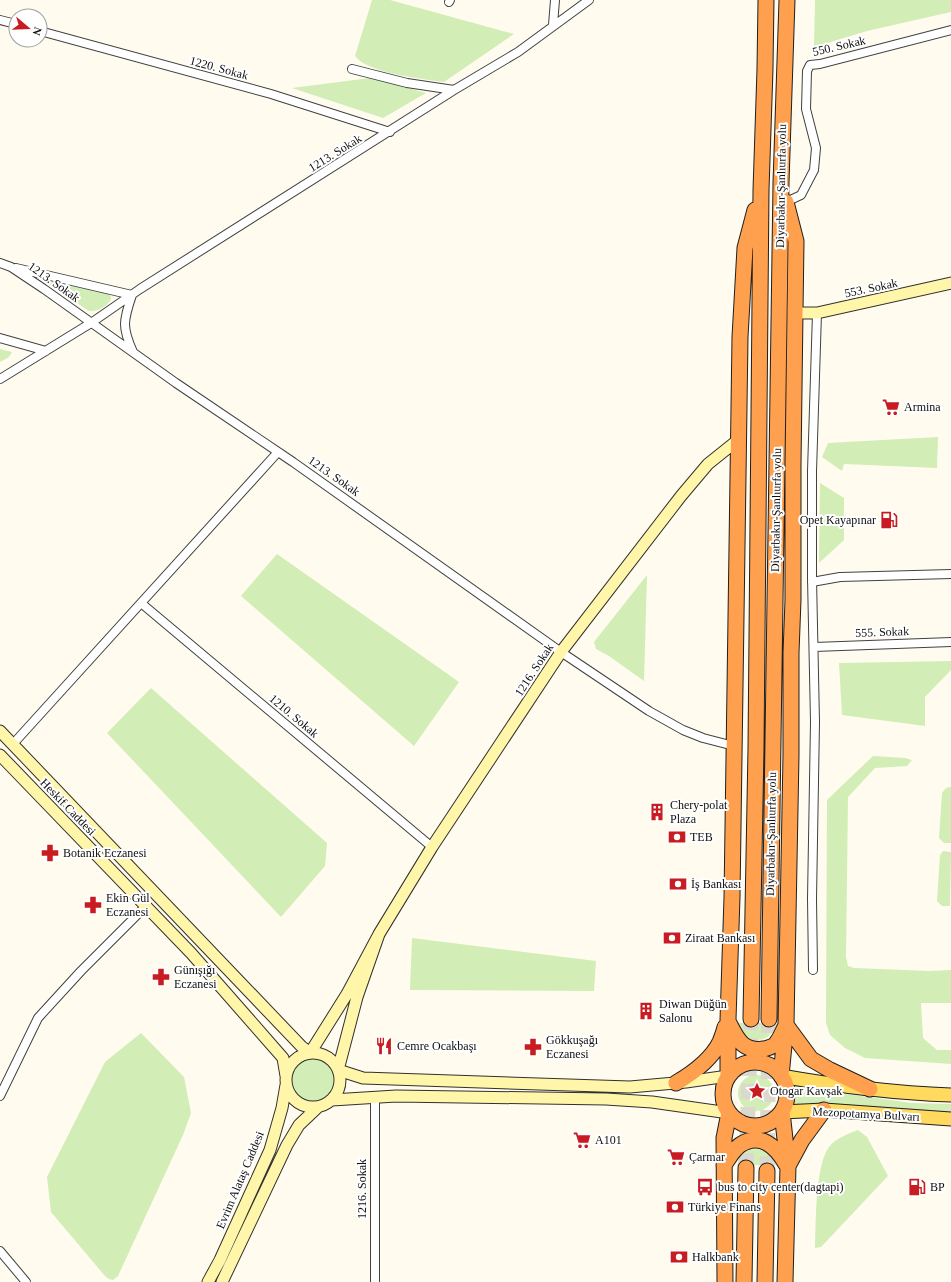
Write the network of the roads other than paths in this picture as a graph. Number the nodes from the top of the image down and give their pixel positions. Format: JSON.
{"nodes":[{"id":1,"x":555,"y":0,"type":"edge"},
{"id":2,"x":589,"y":0,"type":"edge"},
{"id":3,"x":766,"y":0,"type":"edge"},
{"id":4,"x":787,"y":0,"type":"edge"},
{"id":5,"x":553,"y":25,"type":"junction"},
{"id":6,"x":951,"y":30,"type":"edge"},
{"id":7,"x":48,"y":33,"type":"edge"},
{"id":8,"x":352,"y":69,"type":"dead end"},
{"id":9,"x":454,"y":90,"type":"junction"},
{"id":10,"x":390,"y":132,"type":"junction"},
{"id":11,"x":781,"y":183,"type":"junction"},
{"id":12,"x":761,"y":190,"type":"junction"},
{"id":13,"x":786,"y":202,"type":"junction"},
{"id":14,"x":0,"y":264,"type":"edge"},
{"id":15,"x":11,"y":267,"type":"junction"},
{"id":16,"x":951,"y":283,"type":"edge"},
{"id":17,"x":132,"y":295,"type":"junction"},
{"id":18,"x":795,"y":312,"type":"junction"},
{"id":19,"x":817,"y":313,"type":"junction"},
{"id":20,"x":91,"y":323,"type":"junction"},
{"id":21,"x":0,"y":338,"type":"edge"},
{"id":22,"x":46,"y":351,"type":"junction"},
{"id":23,"x":133,"y":353,"type":"junction"},
{"id":24,"x":0,"y":379,"type":"edge"},
{"id":25,"x":738,"y":440,"type":"junction"},
{"id":26,"x":278,"y":452,"type":"junction"},
{"id":27,"x":951,"y":574,"type":"edge"},
{"id":28,"x":812,"y":582,"type":"junction"},
{"id":29,"x":141,"y":603,"type":"junction"},
{"id":30,"x":951,"y":642,"type":"edge"},
{"id":31,"x":814,"y":647,"type":"junction"},
{"id":32,"x":561,"y":652,"type":"junction"},
{"id":33,"x":0,"y":731,"type":"edge"},
{"id":34,"x":13,"y":744,"type":"junction"},
{"id":35,"x":734,"y":746,"type":"junction"},
{"id":36,"x":0,"y":755,"type":"edge"},
{"id":37,"x":432,"y":846,"type":"junction"},
{"id":38,"x":145,"y":906,"type":"junction"},
{"id":39,"x":379,"y":934,"type":"junction"},
{"id":40,"x":813,"y":970,"type":"dead end"},
{"id":41,"x":751,"y":1019,"type":"tunnel mouth"},
{"id":42,"x":769,"y":1019,"type":"tunnel mouth"},
{"id":43,"x":728,"y":1020,"type":"junction"},
{"id":44,"x":786,"y":1025,"type":"junction"},
{"id":45,"x":310,"y":1053,"type":"junction"},
{"id":46,"x":338,"y":1070,"type":"junction"},
{"id":47,"x":728,"y":1076,"type":"junction"},
{"id":48,"x":781,"y":1076,"type":"junction"},
{"id":49,"x":286,"y":1080,"type":"junction"},
{"id":50,"x":676,"y":1083,"type":"junction"},
{"id":51,"x":870,"y":1089,"type":"junction"},
{"id":52,"x":951,"y":1095,"type":"edge"},
{"id":53,"x":0,"y":1096,"type":"edge"},
{"id":54,"x":375,"y":1097,"type":"junction"},
{"id":55,"x":332,"y":1100,"type":"junction"},
{"id":56,"x":318,"y":1107,"type":"junction"},
{"id":57,"x":824,"y":1110,"type":"junction"},
{"id":58,"x":782,"y":1112,"type":"junction"},
{"id":59,"x":729,"y":1113,"type":"junction"},
{"id":60,"x":951,"y":1119,"type":"edge"},
{"id":61,"x":724,"y":1165,"type":"junction"},
{"id":62,"x":788,"y":1166,"type":"junction"},
{"id":63,"x":746,"y":1168,"type":"tunnel mouth"},
{"id":64,"x":767,"y":1171,"type":"tunnel mouth"},
{"id":65,"x":0,"y":1251,"type":"edge"},
{"id":66,"x":26,"y":1282,"type":"edge"},
{"id":67,"x":208,"y":1282,"type":"edge"},
{"id":68,"x":222,"y":1282,"type":"edge"},
{"id":69,"x":375,"y":1282,"type":"edge"},
{"id":70,"x":724,"y":1282,"type":"edge"},
{"id":71,"x":744,"y":1282,"type":"edge"},
{"id":72,"x":765,"y":1282,"type":"edge"},
{"id":73,"x":785,"y":1282,"type":"edge"}],
"edges":[{"from":1,"to":5,"type":"street"},
{"from":2,"to":5,"type":"street","name":"1213. Sokak"},
{"from":3,"to":12,"type":"highway","name":"Diyarbakır-Şanlıurfa yolu"},
{"from":4,"to":11,"type":"highway","name":"Diyarbakır-Şanlıurfa yolu"},
{"from":5,"to":9,"type":"street","name":"1213. Sokak"},
{"from":6,"to":13,"type":"street","name":"550. Sokak"},
{"from":7,"to":10,"type":"street","name":"1220. Sokak"},
{"from":8,"to":9,"type":"street"},
{"from":9,"to":10,"type":"street","name":"1213. Sokak"},
{"from":10,"to":17,"type":"street","name":"1213. Sokak"},
{"from":11,"to":13,"type":"highway"},
{"from":11,"to":42,"type":"highway","name":"Diyarbakır-Şanlıurfa yolu"},
{"from":12,"to":25,"type":"highway"},
{"from":12,"to":41,"type":"highway","name":"Diyarbakır-Şanlıurfa yolu"},
{"from":13,"to":18,"type":"highway"},
{"from":14,"to":15,"type":"street","name":"1213. Sokak"},
{"from":15,"to":17,"type":"street"},
{"from":15,"to":20,"type":"street","name":"1213. Sokak"},
{"from":16,"to":19,"type":"main road","name":"553. Sokak"},
{"from":17,"to":20,"type":"street","name":"1213. Sokak"},
{"from":17,"to":23,"type":"street"},
{"from":18,"to":19,"type":"main road","name":"553. Sokak"},
{"from":18,"to":44,"type":"highway"},
{"from":19,"to":28,"type":"street"},
{"from":20,"to":22,"type":"street"},
{"from":20,"to":23,"type":"street","name":"1213. Sokak"},
{"from":21,"to":22,"type":"street"},
{"from":22,"to":24,"type":"street"},
{"from":23,"to":26,"type":"street","name":"1213. Sokak"},
{"from":25,"to":32,"type":"main road","name":"1216. Sokak"},
{"from":25,"to":35,"type":"highway"},
{"from":26,"to":29,"type":"street"},
{"from":26,"to":32,"type":"street","name":"1213. Sokak"},
{"from":27,"to":28,"type":"street"},
{"from":28,"to":31,"type":"street"},
{"from":29,"to":34,"type":"street"},
{"from":29,"to":37,"type":"street","name":"1210. Sokak"},
{"from":30,"to":31,"type":"street","name":"555. Sokak"},
{"from":31,"to":40,"type":"street"},
{"from":32,"to":35,"type":"street","name":"1213. Sokak"},
{"from":32,"to":37,"type":"main road","name":"1216. Sokak"},
{"from":33,"to":34,"type":"main road"},
{"from":34,"to":45,"type":"main road"},
{"from":35,"to":43,"type":"highway"},
{"from":36,"to":38,"type":"main road","name":"Heskif Caddesi"},
{"from":37,"to":39,"type":"main road","name":"1216. Sokak"},
{"from":38,"to":49,"type":"main road","name":"Heskif Caddesi"},
{"from":38,"to":53,"type":"street"},
{"from":39,"to":45,"type":"main road"},
{"from":39,"to":46,"type":"main road"},
{"from":43,"to":44,"type":"highway"},
{"from":43,"to":47,"type":"highway"},
{"from":43,"to":50,"type":"highway"},
{"from":44,"to":48,"type":"highway"},
{"from":44,"to":51,"type":"highway"},
{"from":45,"to":46,"type":"main road"},
{"from":45,"to":49,"type":"main road"},
{"from":46,"to":50,"type":"main road"},
{"from":46,"to":55,"type":"main road"},
{"from":47,"to":48,"type":"highway"},
{"from":47,"to":50,"type":"main road"},
{"from":47,"to":59,"type":"highway"},
{"from":48,"to":51,"type":"main road","name":"Mezopotamya Bulvarı"},
{"from":48,"to":58,"type":"highway"},
{"from":49,"to":56,"type":"main road"},
{"from":49,"to":67,"type":"main road","name":"Evrim Alataş Caddesi"},
{"from":51,"to":52,"type":"main road","name":"Mezopotamya Bulvarı"},
{"from":54,"to":55,"type":"main road"},
{"from":54,"to":59,"type":"main road"},
{"from":54,"to":69,"type":"street","name":"1216. Sokak"},
{"from":55,"to":56,"type":"main road"},
{"from":56,"to":68,"type":"main road","name":"Evrim Alataş Caddesi"},
{"from":57,"to":58,"type":"main road","name":"Mezopotamya Bulvarı"},
{"from":57,"to":60,"type":"main road","name":"Mezopotamya Bulvarı"},
{"from":57,"to":62,"type":"highway"},
{"from":58,"to":59,"type":"highway"},
{"from":58,"to":62,"type":"highway"},
{"from":59,"to":61,"type":"highway"},
{"from":61,"to":62,"type":"highway"},
{"from":61,"to":70,"type":"highway"},
{"from":62,"to":73,"type":"highway"},
{"from":63,"to":71,"type":"highway"},
{"from":64,"to":72,"type":"highway"},
{"from":65,"to":66,"type":"street"}]}
